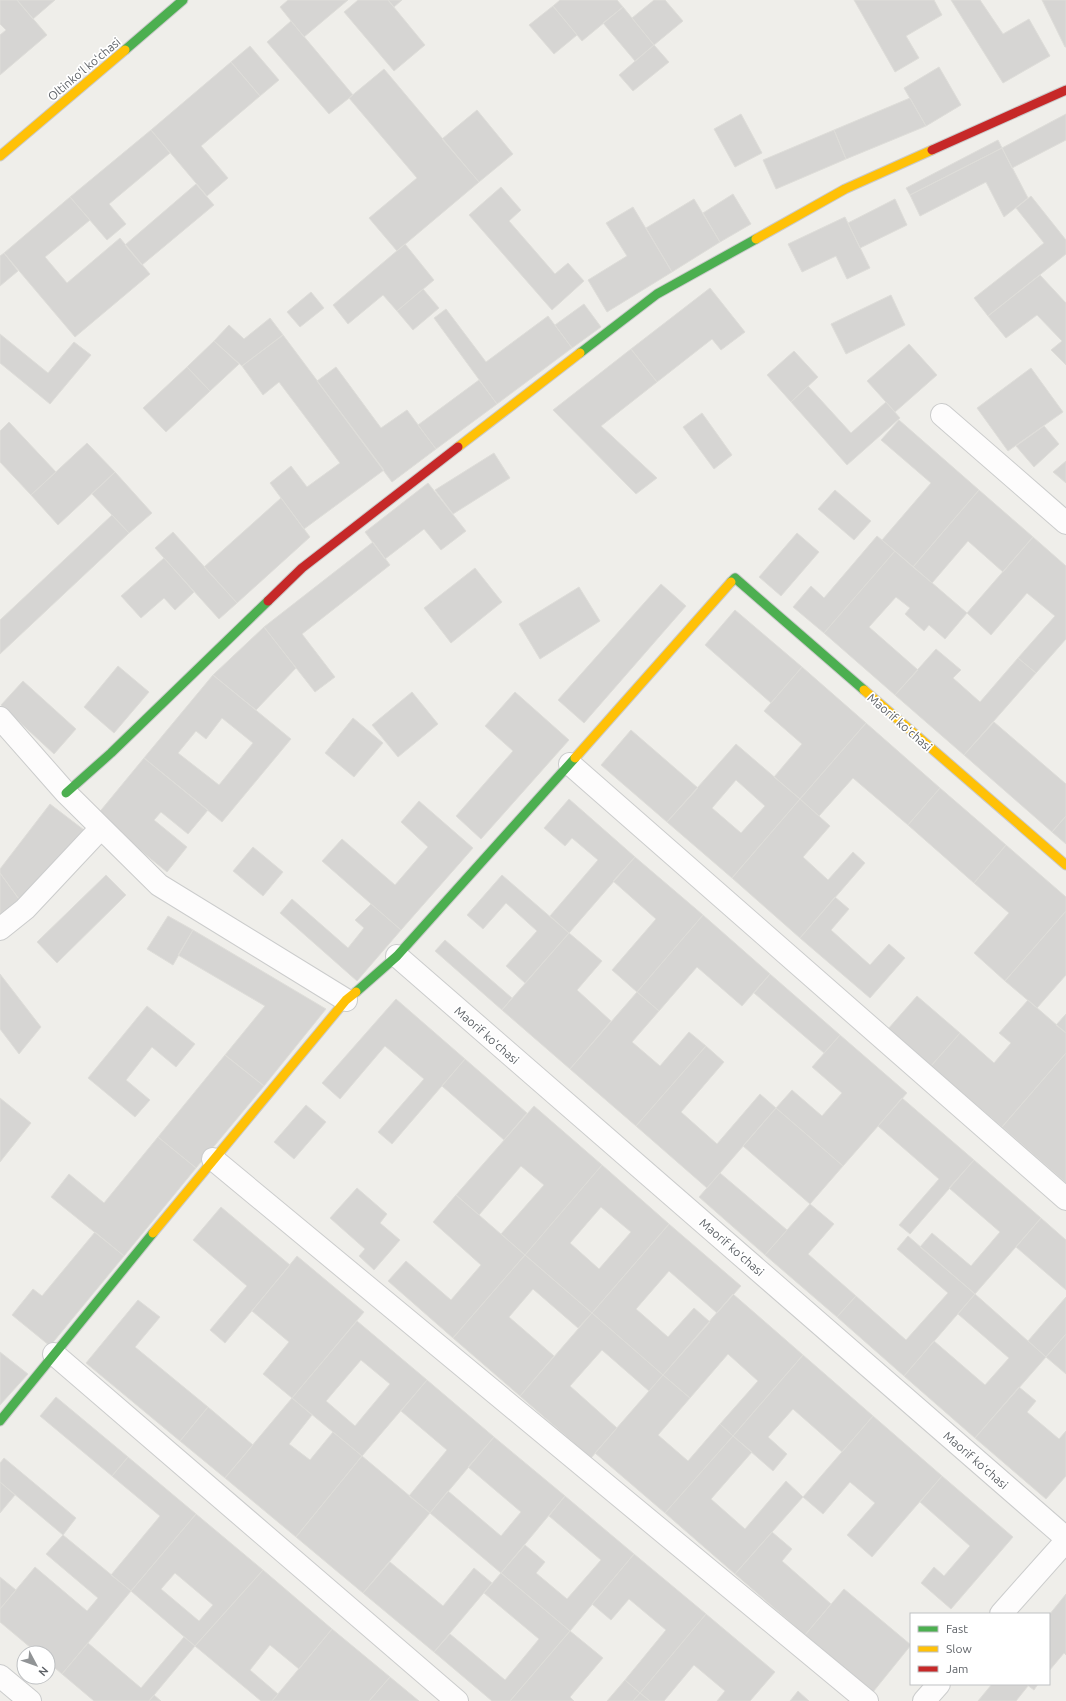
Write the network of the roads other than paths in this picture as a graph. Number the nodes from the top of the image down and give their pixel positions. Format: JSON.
{"nodes":[{"id":1,"x":183,"y":0,"type":"edge"},
{"id":2,"x":1066,"y":90,"type":"edge"},
{"id":3,"x":0,"y":156,"type":"edge"},
{"id":4,"x":942,"y":415,"type":"dead end"},
{"id":5,"x":1066,"y":523,"type":"edge"},
{"id":6,"x":0,"y":718,"type":"edge"},
{"id":7,"x":570,"y":764,"type":"junction"},
{"id":8,"x":66,"y":793,"type":"junction"},
{"id":9,"x":101,"y":828,"type":"junction"},
{"id":10,"x":1066,"y":865,"type":"edge"},
{"id":11,"x":0,"y":929,"type":"edge"},
{"id":12,"x":397,"y":956,"type":"junction"},
{"id":13,"x":346,"y":1000,"type":"junction"},
{"id":14,"x":213,"y":1159,"type":"junction"},
{"id":15,"x":1066,"y":1199,"type":"edge"},
{"id":16,"x":54,"y":1354,"type":"junction"},
{"id":17,"x":0,"y":1421,"type":"edge"},
{"id":18,"x":1066,"y":1539,"type":"edge"},
{"id":19,"x":1002,"y":1613,"type":"edge"},
{"id":20,"x":0,"y":1676,"type":"edge"},
{"id":21,"x":938,"y":1685,"type":"edge"},
{"id":22,"x":30,"y":1701,"type":"edge"},
{"id":23,"x":457,"y":1701,"type":"edge"},
{"id":24,"x":867,"y":1701,"type":"edge"},
{"id":25,"x":924,"y":1701,"type":"edge"}],
"edges":[{"from":1,"to":3,"type":"street","name":"Oltinkoʻl koʻchasi"},
{"from":2,"to":8,"type":"street"},
{"from":4,"to":5,"type":"street"},
{"from":6,"to":8,"type":"street"},
{"from":7,"to":10,"type":"street","name":"Maorif koʻchasi"},
{"from":7,"to":12,"type":"street"},
{"from":7,"to":15,"type":"street"},
{"from":8,"to":9,"type":"street"},
{"from":9,"to":11,"type":"street"},
{"from":9,"to":13,"type":"street"},
{"from":12,"to":13,"type":"street"},
{"from":12,"to":18,"type":"street","name":"Maorif koʻchasi"},
{"from":13,"to":14,"type":"street"},
{"from":14,"to":16,"type":"street"},
{"from":14,"to":24,"type":"street"},
{"from":16,"to":17,"type":"street"},
{"from":16,"to":23,"type":"street"},
{"from":18,"to":19,"type":"street","name":"Maorif koʻchasi"},
{"from":20,"to":22,"type":"street"},
{"from":21,"to":25,"type":"street"}]}
